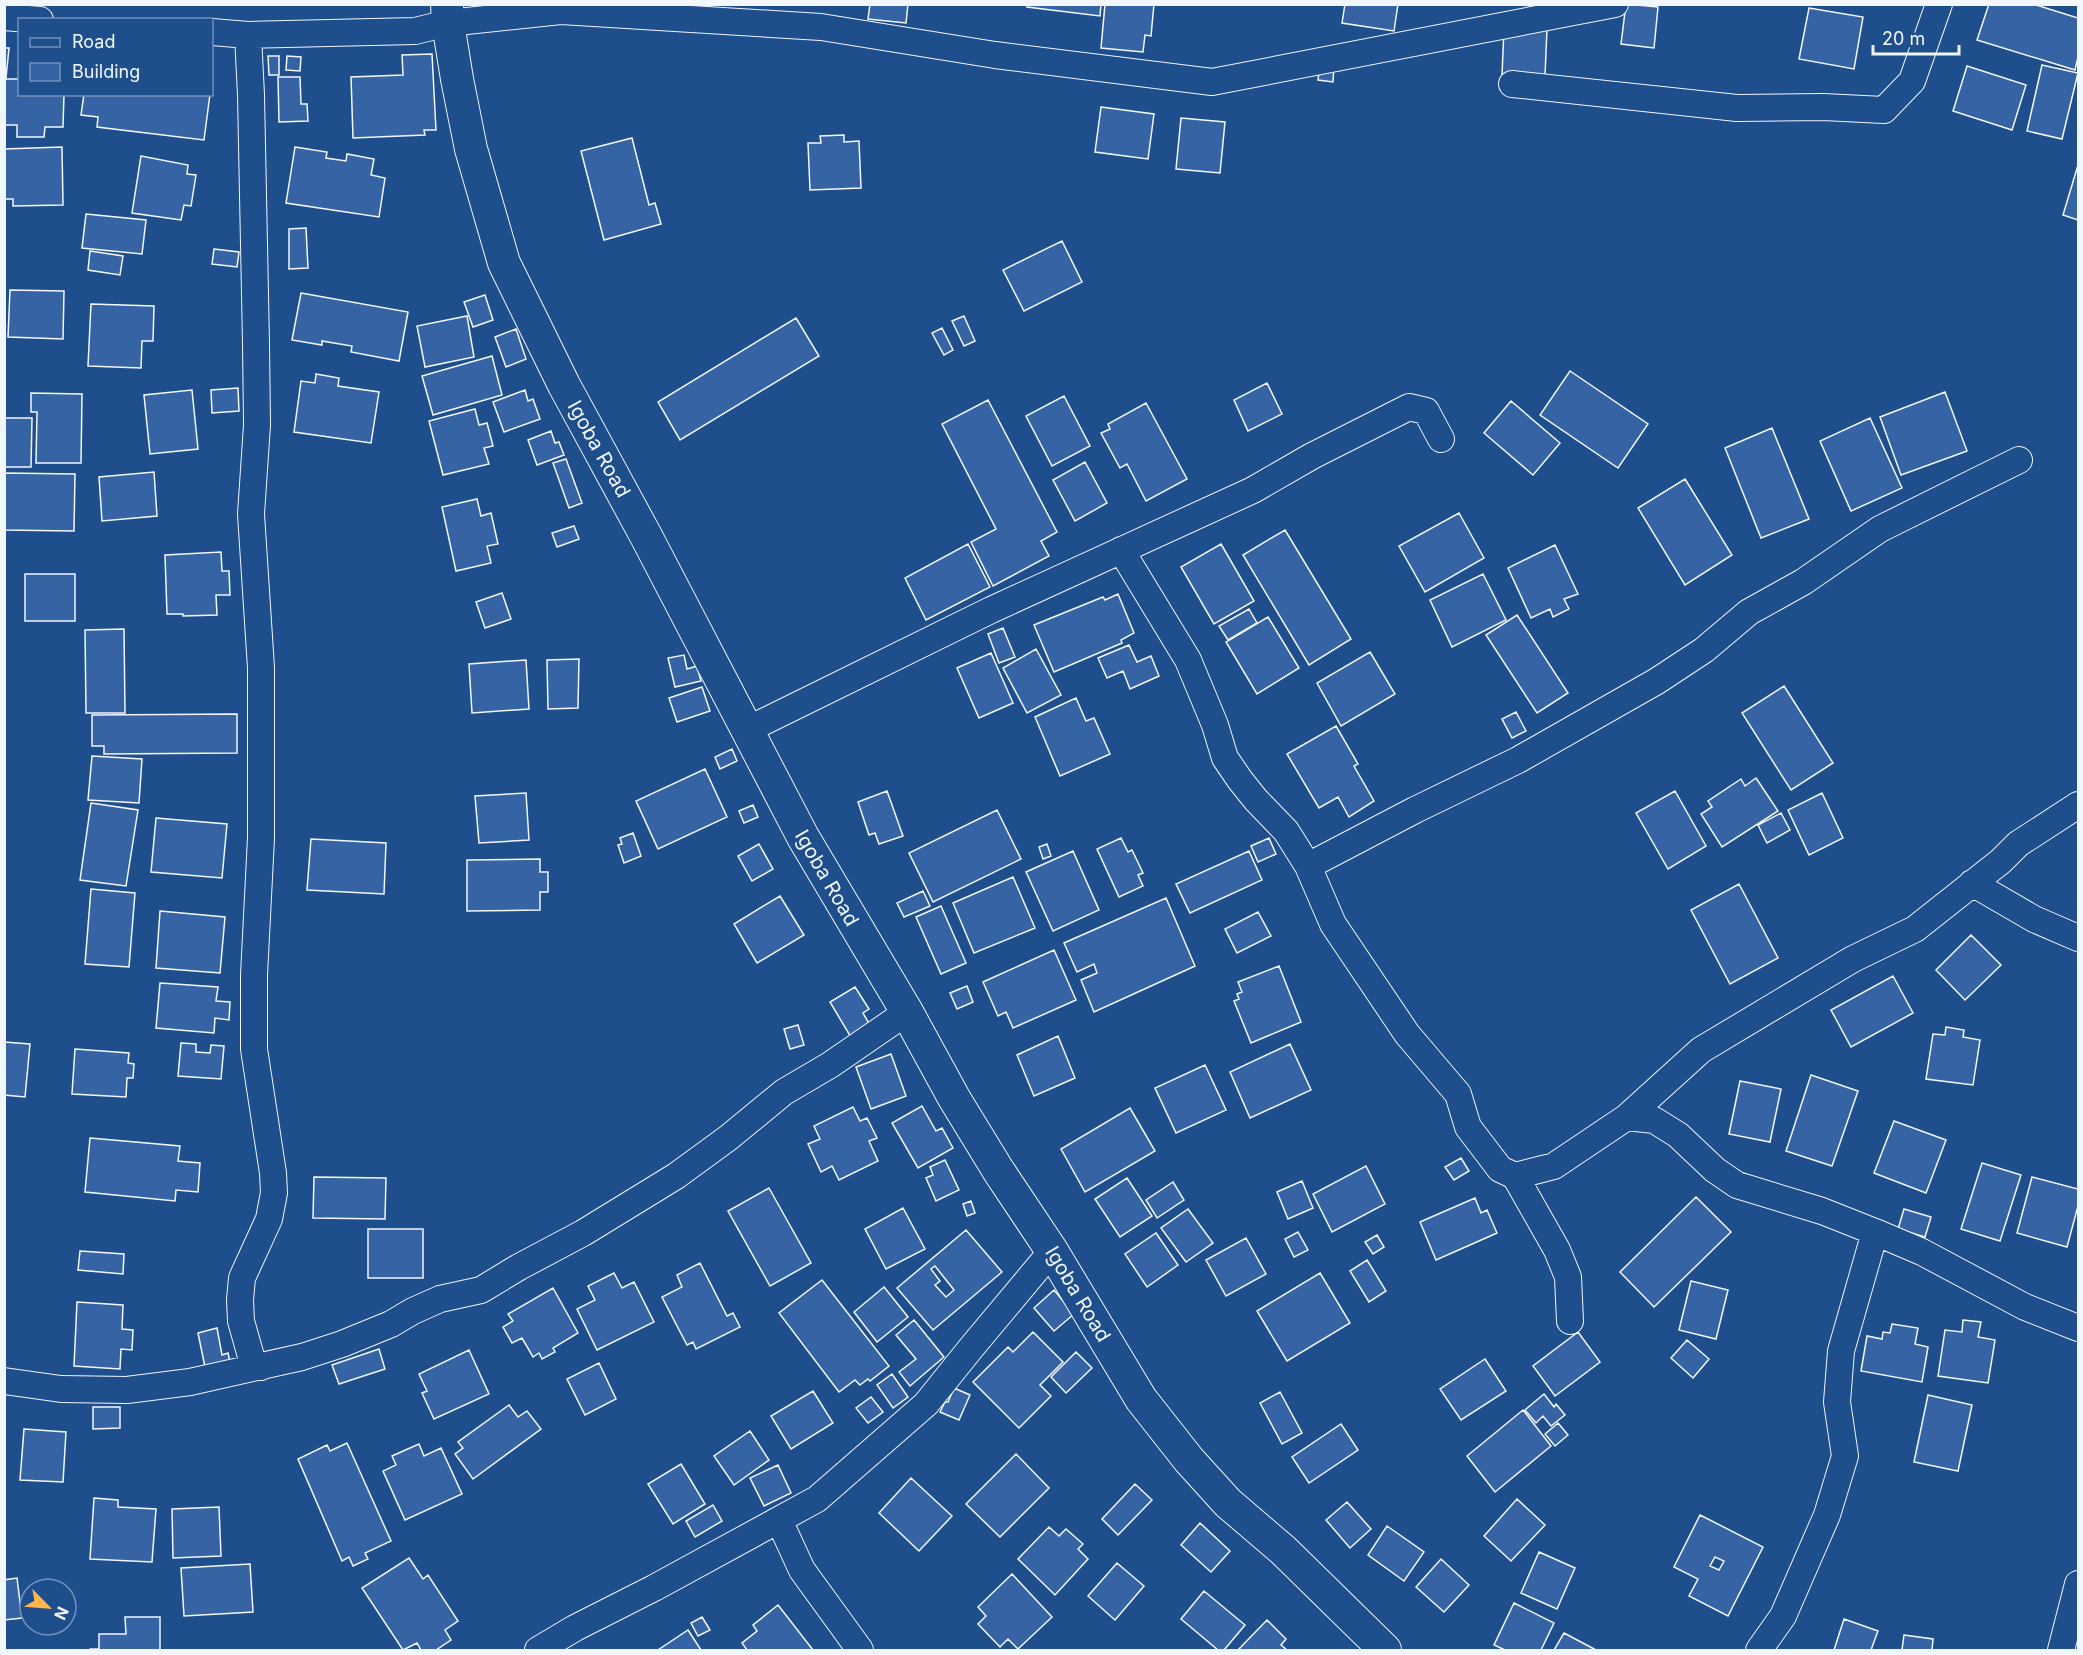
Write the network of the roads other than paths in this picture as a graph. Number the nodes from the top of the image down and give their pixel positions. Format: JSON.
{"nodes":[{"id":1,"x":1615,"y":4,"type":"edge"},
{"id":2,"x":1939,"y":4,"type":"edge"},
{"id":3,"x":447,"y":14,"type":"edge"},
{"id":4,"x":825,"y":16,"type":"edge"},
{"id":5,"x":213,"y":32,"type":"edge"},
{"id":6,"x":248,"y":35,"type":"junction"},
{"id":7,"x":1512,"y":84,"type":"dead end"},
{"id":8,"x":1441,"y":439,"type":"dead end"},
{"id":9,"x":2019,"y":460,"type":"dead end"},
{"id":10,"x":1121,"y":550,"type":"junction"},
{"id":11,"x":747,"y":730,"type":"junction"},
{"id":12,"x":2079,"y":805,"type":"edge"},
{"id":13,"x":1308,"y":866,"type":"junction"},
{"id":14,"x":1972,"y":883,"type":"junction"},
{"id":15,"x":2079,"y":938,"type":"edge"},
{"id":16,"x":907,"y":1012,"type":"junction"},
{"id":17,"x":1627,"y":1117,"type":"junction"},
{"id":18,"x":1515,"y":1176,"type":"junction"},
{"id":19,"x":1875,"y":1232,"type":"junction"},
{"id":20,"x":1052,"y":1251,"type":"junction"},
{"id":21,"x":1570,"y":1321,"type":"dead end"},
{"id":22,"x":2079,"y":1328,"type":"edge"},
{"id":23,"x":261,"y":1367,"type":"junction"},
{"id":24,"x":4,"y":1381,"type":"edge"},
{"id":25,"x":779,"y":1520,"type":"junction"},
{"id":26,"x":2079,"y":1584,"type":"edge"},
{"id":27,"x":538,"y":1650,"type":"edge"},
{"id":28,"x":860,"y":1650,"type":"edge"},
{"id":29,"x":1385,"y":1650,"type":"edge"},
{"id":30,"x":1759,"y":1650,"type":"edge"},
{"id":31,"x":2061,"y":1650,"type":"edge"}],
"edges":[{"from":1,"to":4,"type":"street"},
{"from":2,"to":7,"type":"street"},
{"from":3,"to":4,"type":"street"},
{"from":3,"to":6,"type":"street"},
{"from":3,"to":11,"type":"street","name":"Igoba Road"},
{"from":5,"to":6,"type":"street"},
{"from":6,"to":23,"type":"street"},
{"from":8,"to":10,"type":"street"},
{"from":9,"to":13,"type":"street"},
{"from":10,"to":11,"type":"street"},
{"from":10,"to":13,"type":"street"},
{"from":11,"to":16,"type":"street","name":"Igoba Road"},
{"from":12,"to":14,"type":"street"},
{"from":13,"to":18,"type":"street"},
{"from":14,"to":15,"type":"street"},
{"from":14,"to":17,"type":"street"},
{"from":16,"to":20,"type":"street","name":"Igoba Road"},
{"from":16,"to":23,"type":"street"},
{"from":17,"to":18,"type":"street"},
{"from":17,"to":19,"type":"street"},
{"from":18,"to":21,"type":"street"},
{"from":19,"to":22,"type":"street"},
{"from":19,"to":30,"type":"street"},
{"from":20,"to":25,"type":"street"},
{"from":20,"to":29,"type":"street","name":"Igoba Road"},
{"from":23,"to":24,"type":"street"},
{"from":25,"to":27,"type":"street"},
{"from":25,"to":28,"type":"street"},
{"from":26,"to":31,"type":"street"}]}
